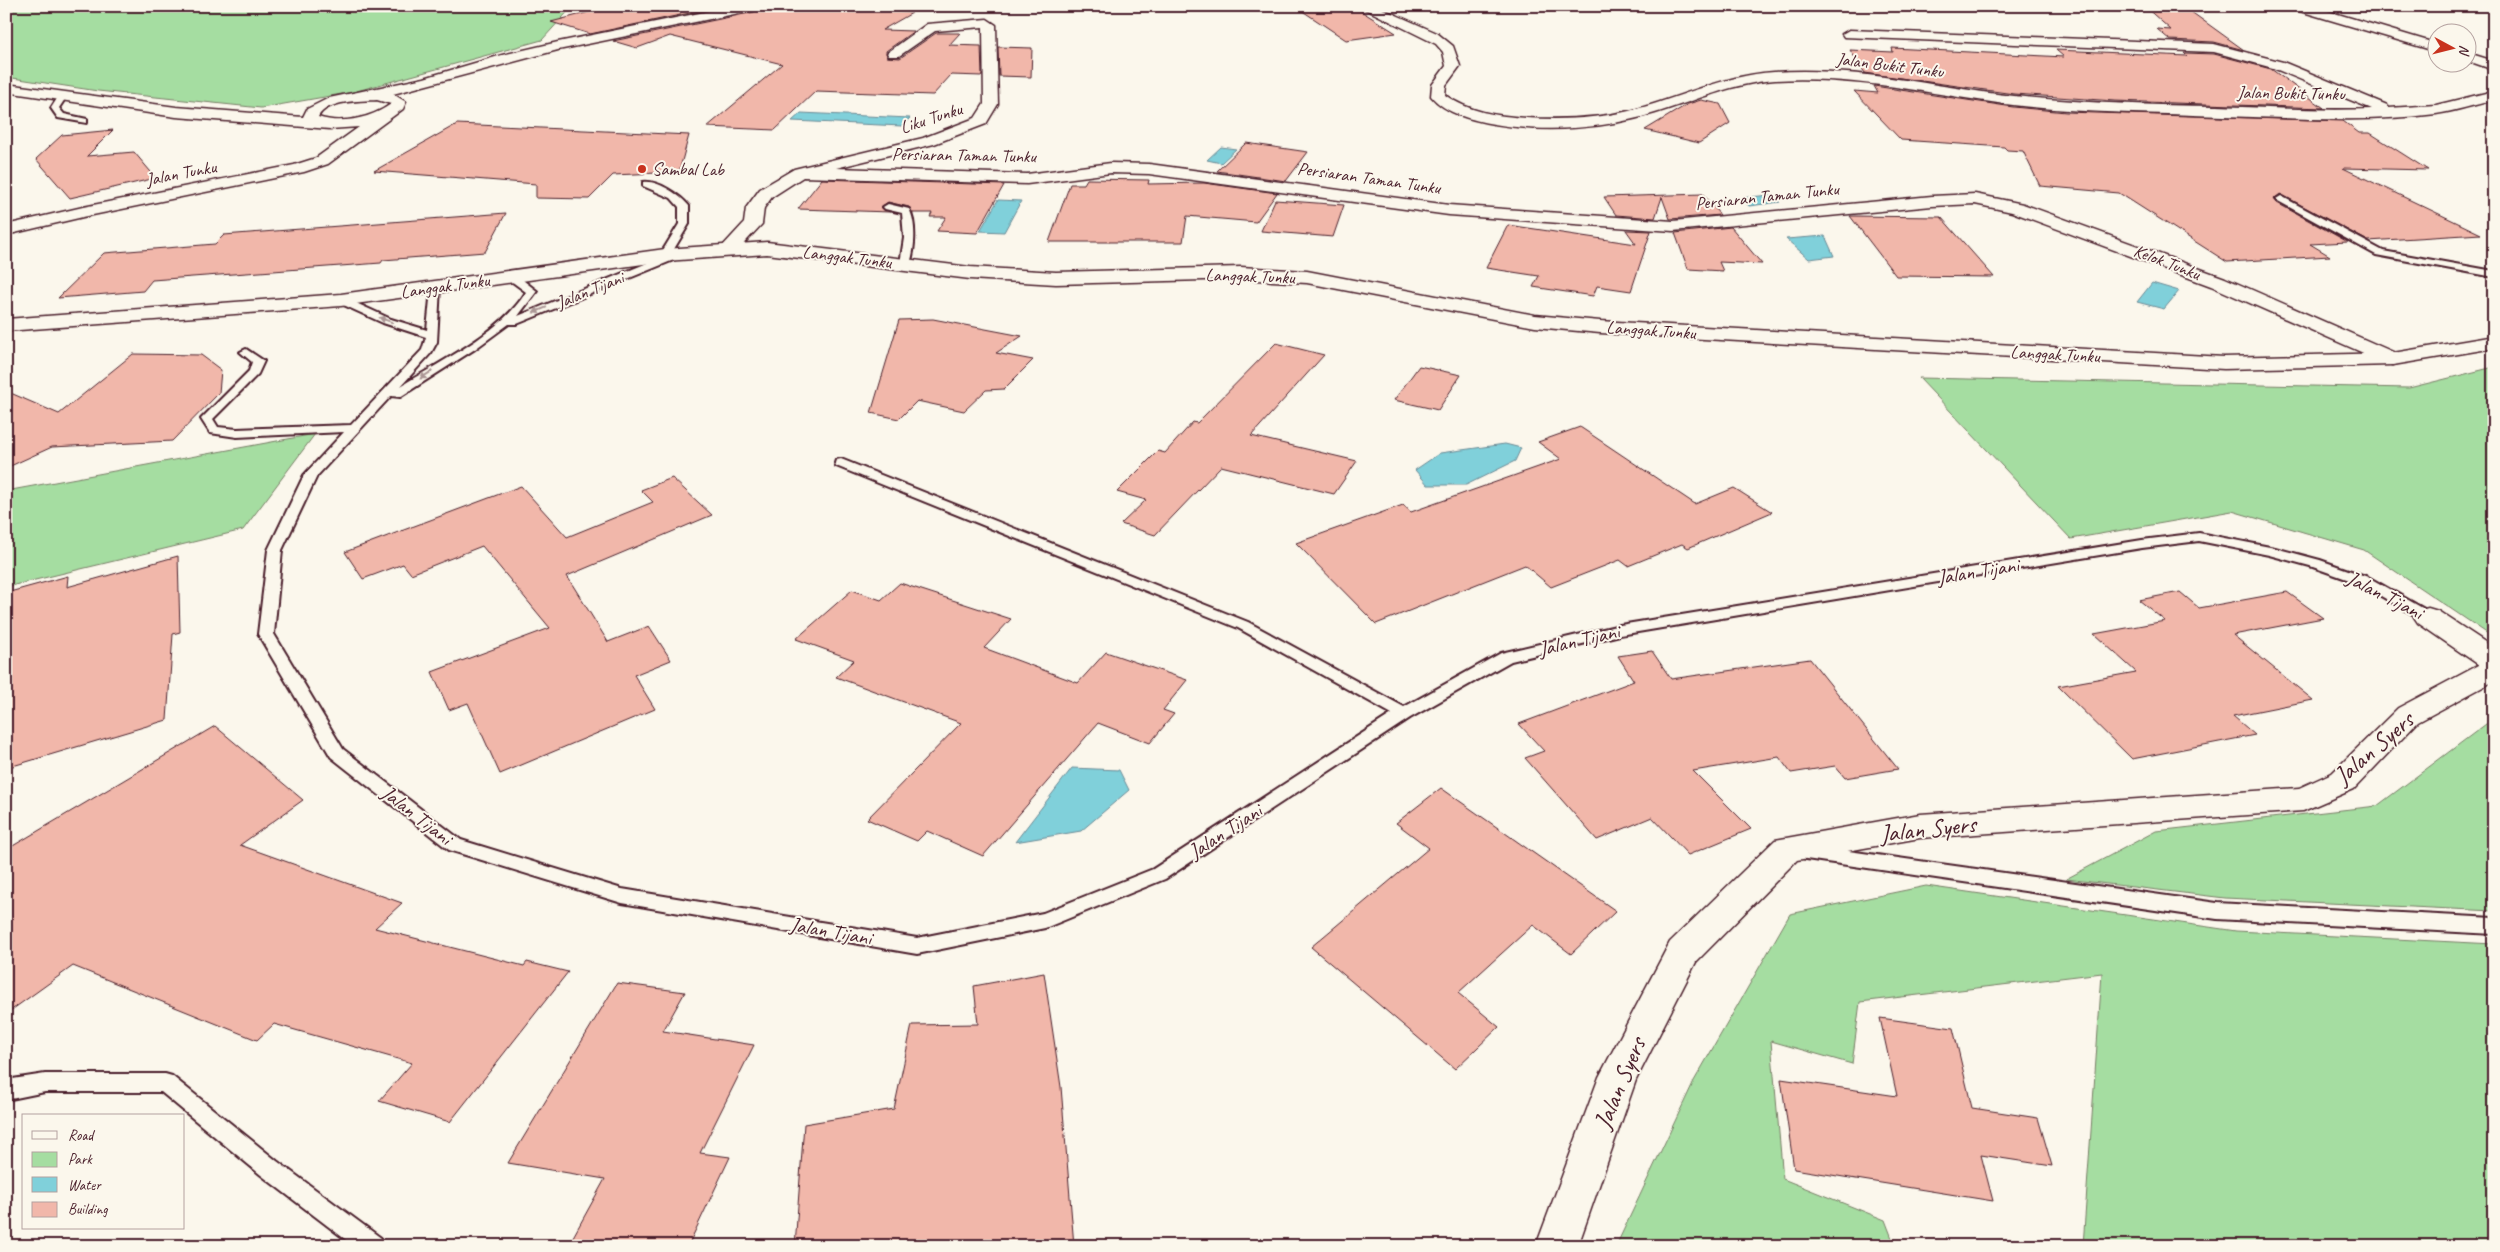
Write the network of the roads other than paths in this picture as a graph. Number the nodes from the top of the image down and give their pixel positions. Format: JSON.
{"nodes":[{"id":1,"x":754,"y":6,"type":"edge"},
{"id":2,"x":1365,"y":6,"type":"edge"},
{"id":3,"x":2297,"y":6,"type":"edge"},
{"id":4,"x":1849,"y":34,"type":"dead end"},
{"id":5,"x":2428,"y":45,"type":"edge"},
{"id":6,"x":894,"y":53,"type":"dead end"},
{"id":7,"x":2478,"y":60,"type":"edge"},
{"id":8,"x":2494,"y":66,"type":"edge"},
{"id":9,"x":427,"y":82,"type":"junction"},
{"id":10,"x":6,"y":88,"type":"edge"},
{"id":11,"x":2494,"y":95,"type":"edge"},
{"id":12,"x":62,"y":96,"type":"junction"},
{"id":13,"x":364,"y":96,"type":"junction"},
{"id":14,"x":399,"y":102,"type":"junction"},
{"id":15,"x":324,"y":105,"type":"junction"},
{"id":16,"x":2393,"y":112,"type":"junction"},
{"id":17,"x":385,"y":115,"type":"junction"},
{"id":18,"x":254,"y":116,"type":"junction"},
{"id":19,"x":84,"y":121,"type":"dead end"},
{"id":20,"x":322,"y":123,"type":"junction"},
{"id":21,"x":355,"y":136,"type":"junction"},
{"id":22,"x":800,"y":172,"type":"junction"},
{"id":23,"x":646,"y":184,"type":"dead end"},
{"id":24,"x":2281,"y":199,"type":"dead end"},
{"id":25,"x":1932,"y":200,"type":"joint"},
{"id":26,"x":888,"y":207,"type":"dead end"},
{"id":27,"x":6,"y":230,"type":"edge"},
{"id":28,"x":729,"y":249,"type":"junction"},
{"id":29,"x":673,"y":254,"type":"junction"},
{"id":30,"x":905,"y":264,"type":"junction"},
{"id":31,"x":2494,"y":274,"type":"edge"},
{"id":32,"x":511,"y":276,"type":"junction"},
{"id":33,"x":436,"y":289,"type":"junction"},
{"id":34,"x":342,"y":300,"type":"junction"},
{"id":35,"x":6,"y":325,"type":"edge"},
{"id":36,"x":500,"y":328,"type":"junction"},
{"id":37,"x":432,"y":334,"type":"junction"},
{"id":38,"x":2494,"y":342,"type":"edge"},
{"id":39,"x":246,"y":352,"type":"dead end"},
{"id":40,"x":2393,"y":359,"type":"junction"},
{"id":41,"x":378,"y":406,"type":"junction"},
{"id":42,"x":357,"y":428,"type":"junction"},
{"id":43,"x":841,"y":463,"type":"dead end"},
{"id":44,"x":2428,"y":617,"type":"joint"},
{"id":45,"x":2494,"y":662,"type":"edge"},
{"id":46,"x":2494,"y":669,"type":"edge"},
{"id":47,"x":1404,"y":714,"type":"junction"},
{"id":48,"x":1787,"y":849,"type":"junction"},
{"id":49,"x":2494,"y":926,"type":"edge"},
{"id":50,"x":6,"y":1090,"type":"edge"},
{"id":51,"x":373,"y":1246,"type":"edge"},
{"id":52,"x":1557,"y":1246,"type":"edge"}],
"edges":[{"from":1,"to":9,"type":"street"},
{"from":2,"to":16,"type":"street","name":"Jalan Bukit Tunku"},
{"from":3,"to":5,"type":"street"},
{"from":4,"to":16,"type":"street"},
{"from":6,"to":22,"type":"street","name":"Liku Tunku"},
{"from":7,"to":8,"type":"street"},
{"from":9,"to":13,"type":"street"},
{"from":9,"to":14,"type":"street","name":"Jalan Tunku"},
{"from":10,"to":12,"type":"street"},
{"from":11,"to":16,"type":"street","name":"Jalan Bukit Tunku"},
{"from":12,"to":18,"type":"street"},
{"from":12,"to":19,"type":"lane"},
{"from":13,"to":14,"type":"street"},
{"from":13,"to":15,"type":"street"},
{"from":14,"to":17,"type":"street","name":"Jalan Tunku"},
{"from":15,"to":18,"type":"street"},
{"from":15,"to":20,"type":"street"},
{"from":17,"to":20,"type":"street"},
{"from":17,"to":21,"type":"street","name":"Jalan Tunku"},
{"from":18,"to":20,"type":"street"},
{"from":20,"to":21,"type":"street"},
{"from":21,"to":27,"type":"street","name":"Jalan Tunku"},
{"from":22,"to":25,"type":"street","name":"Persiaran Taman Tunku"},
{"from":22,"to":28,"type":"street","name":"Liku Tunku"},
{"from":23,"to":29,"type":"lane"},
{"from":24,"to":31,"type":"lane"},
{"from":25,"to":40,"type":"street","name":"Kelok Tunku"},
{"from":26,"to":30,"type":"lane"},
{"from":28,"to":29,"type":"street","name":"Langgak Tunku"},
{"from":28,"to":30,"type":"street","name":"Langgak Tunku"},
{"from":29,"to":32,"type":"street","name":"Langgak Tunku"},
{"from":29,"to":36,"type":"lane","name":"Jalan Tijani","one_way":true},
{"from":30,"to":40,"type":"street","name":"Langgak Tunku"},
{"from":32,"to":33,"type":"street","name":"Langgak Tunku"},
{"from":32,"to":36,"type":"lane","name":"Jalan Tijani"},
{"from":33,"to":34,"type":"street","name":"Langgak Tunku"},
{"from":33,"to":37,"type":"lane","name":"Jalan Tijani"},
{"from":34,"to":35,"type":"street","name":"Langgak Tunku"},
{"from":37,"to":34,"type":"lane","one_way":true},
{"from":36,"to":41,"type":"lane","name":"Jalan Tijani","one_way":true},
{"from":37,"to":41,"type":"lane","name":"Jalan Tijani"},
{"from":38,"to":40,"type":"street","name":"Langgak Tunku"},
{"from":39,"to":42,"type":"lane"},
{"from":41,"to":42,"type":"lane","name":"Jalan Tijani"},
{"from":42,"to":47,"type":"lane","name":"Jalan Tijani"},
{"from":43,"to":47,"type":"lane"},
{"from":44,"to":45,"type":"street","name":"Jalan Tijani"},
{"from":44,"to":47,"type":"lane","name":"Jalan Tijani"},
{"from":46,"to":48,"type":"street","name":"Jalan Syers"},
{"from":48,"to":49,"type":"lane"},
{"from":48,"to":52,"type":"street","name":"Jalan Syers"},
{"from":50,"to":51,"type":"lane"}]}
